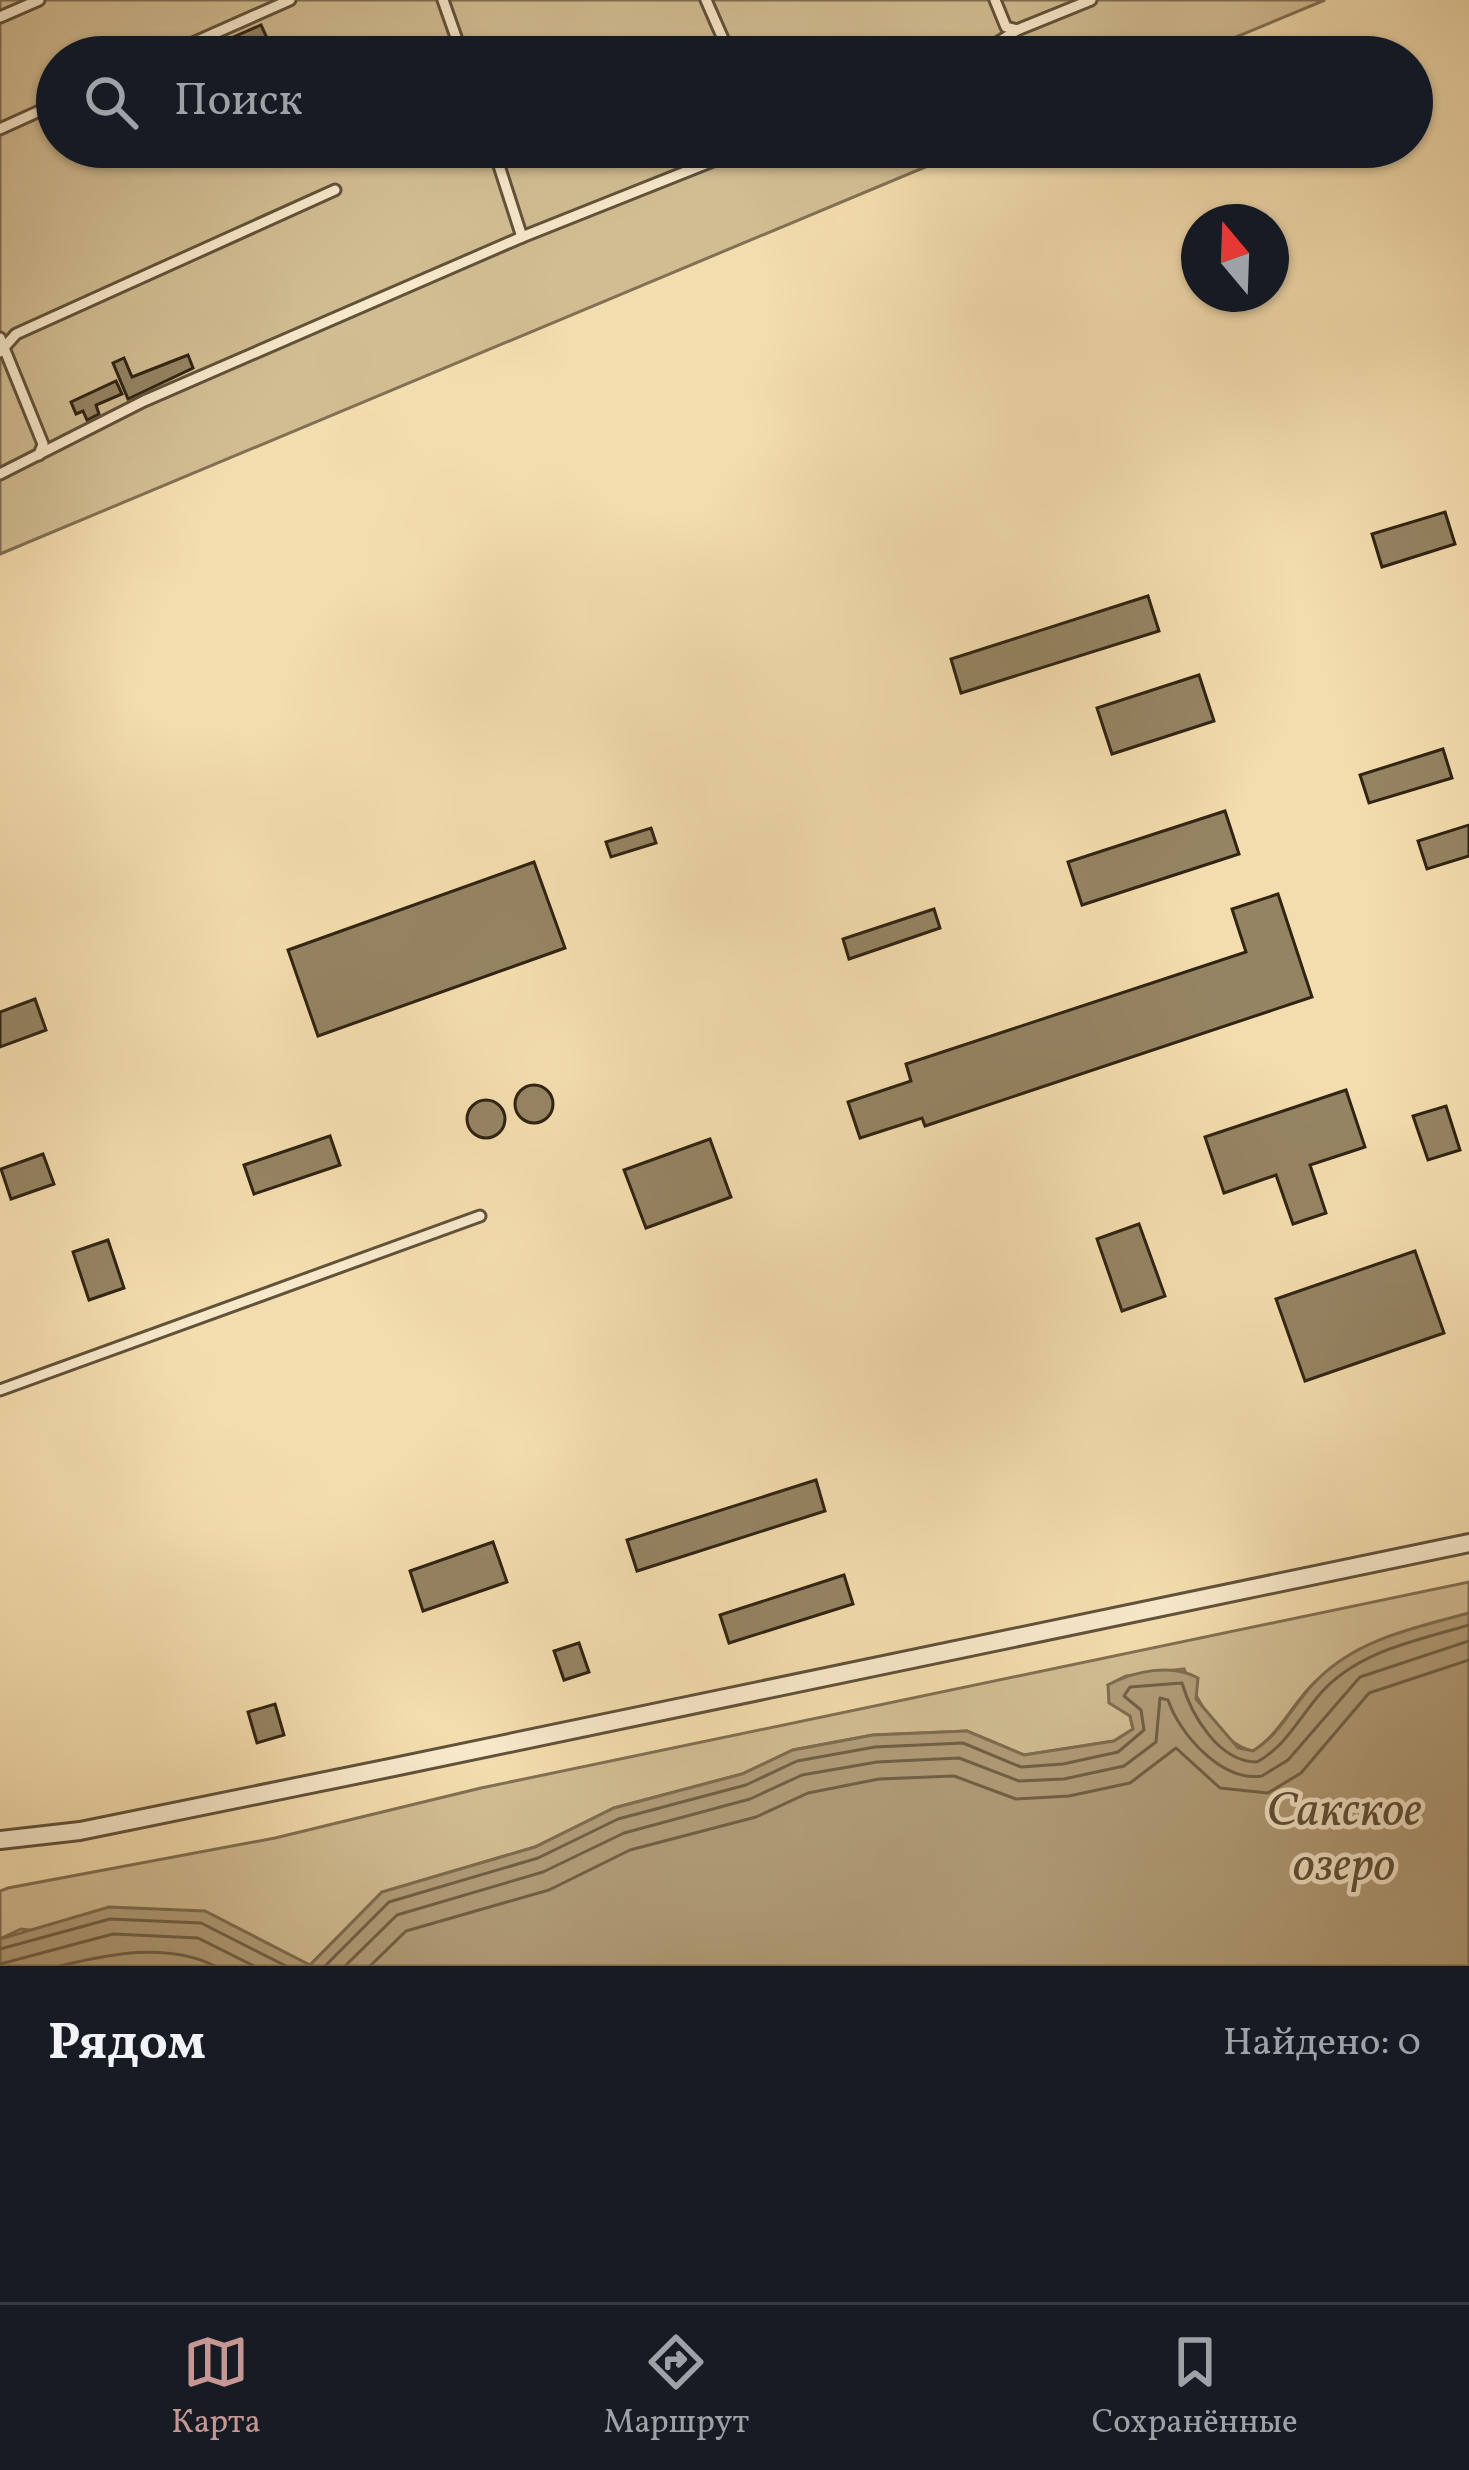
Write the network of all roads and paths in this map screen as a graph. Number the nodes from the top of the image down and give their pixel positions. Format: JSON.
{"nodes":[{"id":1,"x":39,"y":0,"type":"edge"},
{"id":2,"x":290,"y":0,"type":"edge"},
{"id":3,"x":443,"y":0,"type":"edge"},
{"id":4,"x":706,"y":0,"type":"edge"},
{"id":5,"x":995,"y":0,"type":"edge"},
{"id":6,"x":1091,"y":0,"type":"edge"},
{"id":7,"x":0,"y":16,"type":"edge"},
{"id":8,"x":1017,"y":30,"type":"junction"},
{"id":9,"x":209,"y":36,"type":"edge"},
{"id":10,"x":456,"y":36,"type":"edge"},
{"id":11,"x":722,"y":36,"type":"edge"},
{"id":12,"x":1008,"y":36,"type":"edge"},
{"id":13,"x":36,"y":112,"type":"edge"},
{"id":14,"x":0,"y":128,"type":"edge"},
{"id":15,"x":500,"y":168,"type":"edge"},
{"id":16,"x":695,"y":168,"type":"edge"},
{"id":17,"x":334,"y":190,"type":"dead end"},
{"id":18,"x":522,"y":236,"type":"junction"},
{"id":19,"x":2,"y":347,"type":"edge"},
{"id":20,"x":38,"y":457,"type":"junction"},
{"id":21,"x":0,"y":474,"type":"edge"},
{"id":22,"x":480,"y":1216,"type":"dead end"},
{"id":23,"x":0,"y":1390,"type":"edge"},
{"id":24,"x":1469,"y":1544,"type":"edge"},
{"id":25,"x":0,"y":1840,"type":"edge"}],
"edges":[{"from":1,"to":7,"type":"lane"},
{"from":2,"to":9,"type":"lane"},
{"from":3,"to":10,"type":"lane"},
{"from":4,"to":11,"type":"lane"},
{"from":5,"to":8,"type":"lane"},
{"from":6,"to":8,"type":"lane"},
{"from":8,"to":12,"type":"lane"},
{"from":13,"to":14,"type":"lane"},
{"from":15,"to":18,"type":"lane"},
{"from":16,"to":18,"type":"lane"},
{"from":17,"to":19,"type":"lane"},
{"from":18,"to":20,"type":"lane"},
{"from":19,"to":20,"type":"lane"},
{"from":20,"to":21,"type":"lane"},
{"from":22,"to":23,"type":"lane"},
{"from":24,"to":25,"type":"street"}]}
